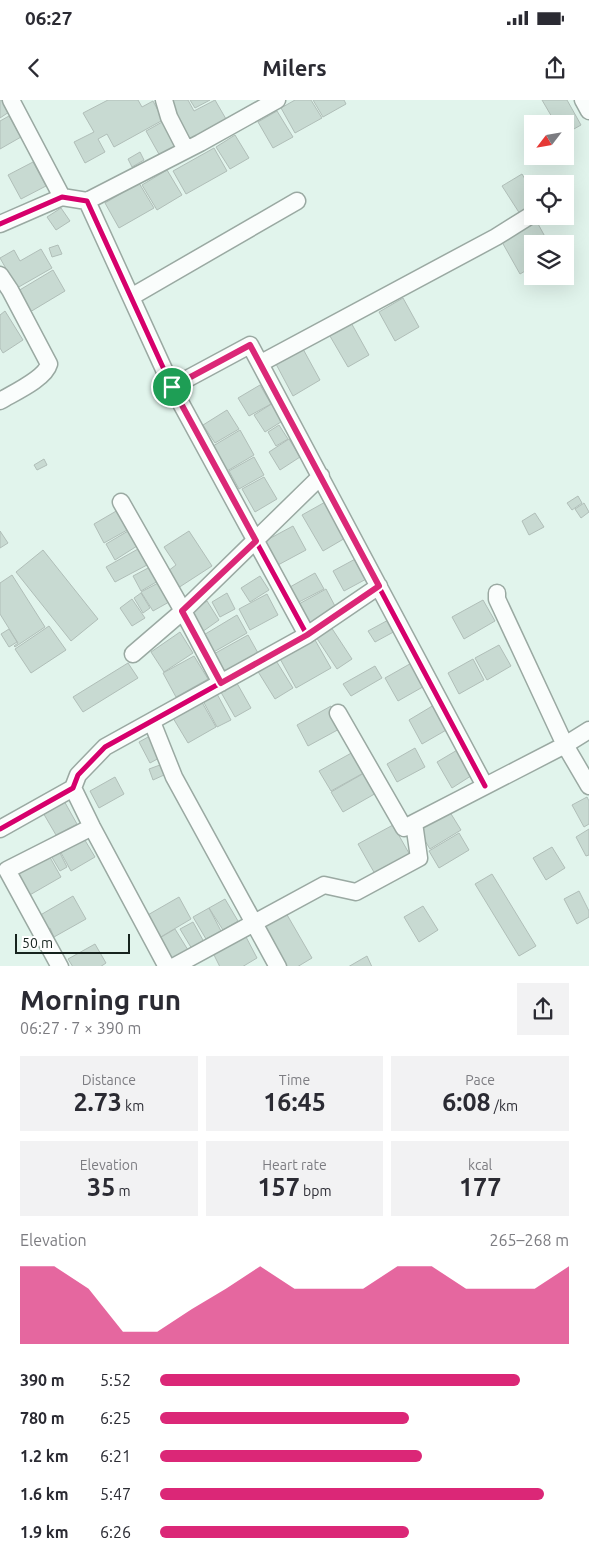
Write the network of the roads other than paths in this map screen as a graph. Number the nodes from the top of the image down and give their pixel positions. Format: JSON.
{"nodes":[{"id":1,"x":12,"y":100,"type":"edge"},
{"id":2,"x":164,"y":100,"type":"edge"},
{"id":3,"x":277,"y":100,"type":"edge"},
{"id":4,"x":583,"y":100,"type":"edge"},
{"id":5,"x":589,"y":111,"type":"edge"},
{"id":6,"x":186,"y":150,"type":"junction"},
{"id":7,"x":62,"y":197,"type":"junction"},
{"id":8,"x":297,"y":201,"type":"dead end"},
{"id":9,"x":87,"y":202,"type":"junction"},
{"id":10,"x":524,"y":220,"type":"edge"},
{"id":11,"x":0,"y":224,"type":"edge"},
{"id":12,"x":0,"y":275,"type":"edge"},
{"id":13,"x":131,"y":298,"type":"junction"},
{"id":14,"x":261,"y":363,"type":"junction"},
{"id":15,"x":172,"y":387,"type":"junction"},
{"id":16,"x":0,"y":401,"type":"edge"},
{"id":17,"x":321,"y":476,"type":"junction"},
{"id":18,"x":122,"y":502,"type":"dead end"},
{"id":19,"x":256,"y":541,"type":"junction"},
{"id":20,"x":379,"y":586,"type":"junction"},
{"id":21,"x":497,"y":593,"type":"dead end"},
{"id":22,"x":182,"y":611,"type":"junction"},
{"id":23,"x":307,"y":635,"type":"junction"},
{"id":24,"x":133,"y":654,"type":"dead end"},
{"id":25,"x":221,"y":683,"type":"junction"},
{"id":26,"x":338,"y":713,"type":"dead end"},
{"id":27,"x":152,"y":722,"type":"junction"},
{"id":28,"x":589,"y":730,"type":"edge"},
{"id":29,"x":564,"y":745,"type":"junction"},
{"id":30,"x":484,"y":786,"type":"junction"},
{"id":31,"x":589,"y":786,"type":"edge"},
{"id":32,"x":73,"y":788,"type":"junction"},
{"id":33,"x":414,"y":822,"type":"junction"},
{"id":34,"x":92,"y":827,"type":"junction"},
{"id":35,"x":0,"y":829,"type":"edge"},
{"id":36,"x":3,"y":867,"type":"edge"},
{"id":37,"x":254,"y":922,"type":"junction"},
{"id":38,"x":60,"y":966,"type":"edge"},
{"id":39,"x":167,"y":966,"type":"edge"},
{"id":40,"x":173,"y":966,"type":"edge"},
{"id":41,"x":278,"y":966,"type":"edge"}],
"edges":[{"from":1,"to":7,"type":"street"},
{"from":2,"to":6,"type":"street"},
{"from":3,"to":6,"type":"street"},
{"from":4,"to":5,"type":"street"},
{"from":6,"to":9,"type":"street"},
{"from":7,"to":9,"type":"street"},
{"from":7,"to":11,"type":"street"},
{"from":8,"to":13,"type":"street"},
{"from":9,"to":13,"type":"street"},
{"from":10,"to":14,"type":"street"},
{"from":12,"to":16,"type":"street"},
{"from":13,"to":15,"type":"street"},
{"from":14,"to":15,"type":"street"},
{"from":14,"to":17,"type":"street"},
{"from":15,"to":19,"type":"street"},
{"from":17,"to":19,"type":"street"},
{"from":17,"to":20,"type":"street"},
{"from":18,"to":22,"type":"street"},
{"from":19,"to":22,"type":"street"},
{"from":19,"to":23,"type":"street"},
{"from":20,"to":23,"type":"street"},
{"from":20,"to":30,"type":"street"},
{"from":21,"to":29,"type":"street"},
{"from":22,"to":24,"type":"street"},
{"from":22,"to":25,"type":"street"},
{"from":23,"to":25,"type":"street"},
{"from":25,"to":27,"type":"street"},
{"from":26,"to":33,"type":"street"},
{"from":27,"to":32,"type":"street"},
{"from":27,"to":37,"type":"street"},
{"from":28,"to":29,"type":"street"},
{"from":29,"to":30,"type":"street"},
{"from":29,"to":31,"type":"street"},
{"from":30,"to":33,"type":"street"},
{"from":32,"to":34,"type":"street"},
{"from":32,"to":35,"type":"street"},
{"from":33,"to":37,"type":"street"},
{"from":34,"to":36,"type":"street"},
{"from":34,"to":39,"type":"street"},
{"from":36,"to":38,"type":"street"},
{"from":37,"to":40,"type":"street"},
{"from":37,"to":41,"type":"street"}]}
